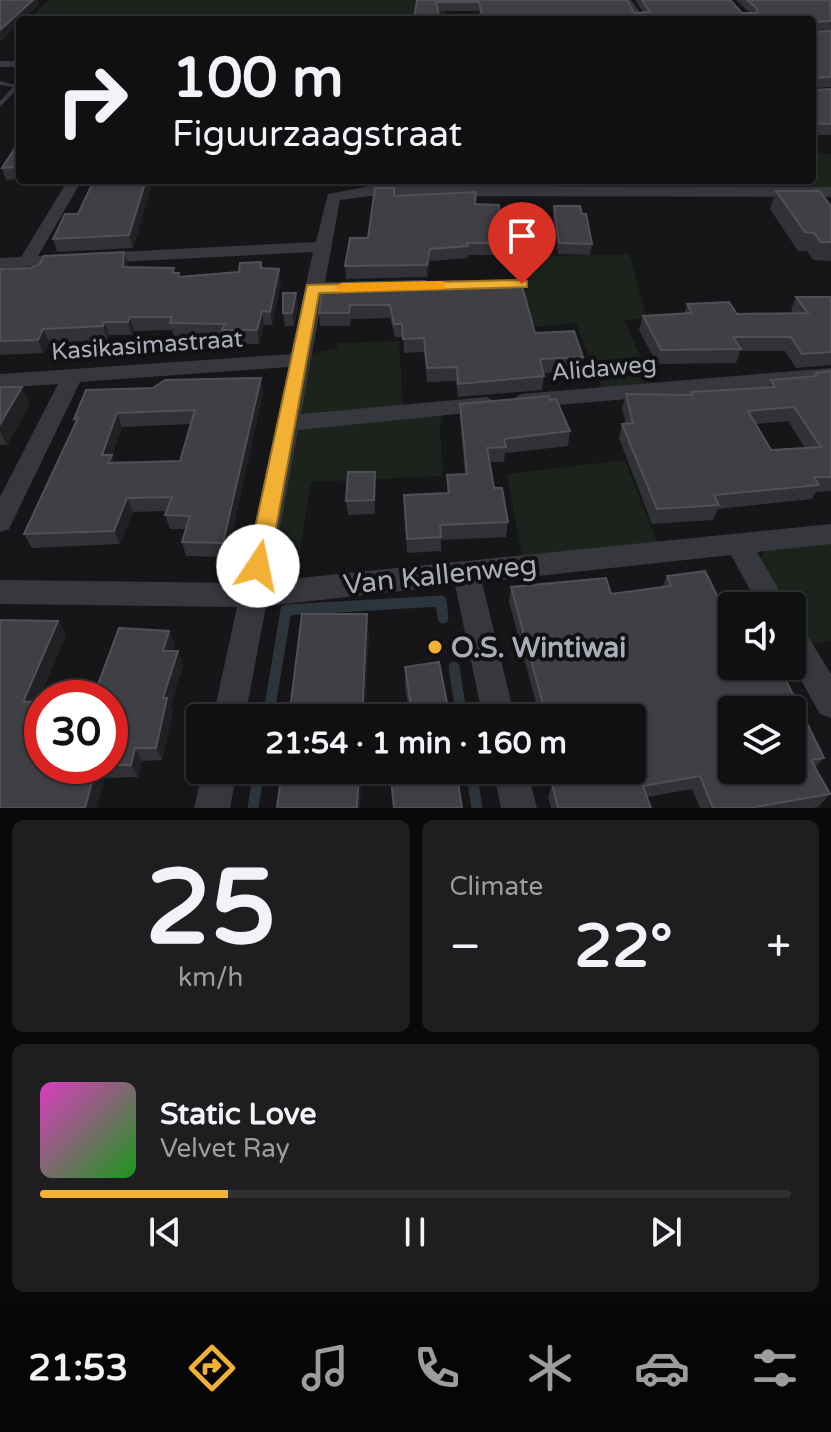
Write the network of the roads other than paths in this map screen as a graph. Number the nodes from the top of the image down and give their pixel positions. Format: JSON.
{"nodes":[{"id":1,"x":16,"y":87,"type":"edge"},
{"id":2,"x":0,"y":105,"type":"edge"},
{"id":3,"x":73,"y":184,"type":"edge"},
{"id":4,"x":831,"y":192,"type":"edge"},
{"id":5,"x":321,"y":247,"type":"junction"},
{"id":6,"x":26,"y":262,"type":"junction"},
{"id":7,"x":0,"y":263,"type":"edge"},
{"id":8,"x":522,"y":284,"type":"edge"},
{"id":9,"x":313,"y":288,"type":"junction"},
{"id":10,"x":299,"y":360,"type":"junction"},
{"id":11,"x":831,"y":375,"type":"edge"},
{"id":12,"x":72,"y":376,"type":"junction"},
{"id":13,"x":0,"y":381,"type":"edge"},
{"id":14,"x":286,"y":423,"type":"junction"},
{"id":15,"x":0,"y":522,"type":"edge"},
{"id":16,"x":831,"y":534,"type":"edge"},
{"id":17,"x":738,"y":543,"type":"junction"},
{"id":18,"x":465,"y":570,"type":"junction"},
{"id":19,"x":0,"y":592,"type":"edge"},
{"id":20,"x":766,"y":592,"type":"edge"},
{"id":21,"x":253,"y":595,"type":"junction"},
{"id":22,"x":806,"y":660,"type":"edge"},
{"id":23,"x":831,"y":703,"type":"edge"},
{"id":24,"x":232,"y":704,"type":"edge"},
{"id":25,"x":496,"y":704,"type":"edge"},
{"id":26,"x":217,"y":784,"type":"edge"},
{"id":27,"x":513,"y":784,"type":"edge"},
{"id":28,"x":212,"y":808,"type":"edge"},
{"id":29,"x":519,"y":808,"type":"edge"}],
"edges":[{"from":1,"to":2,"type":"lane"},
{"from":3,"to":6,"type":"street"},
{"from":4,"to":5,"type":"street"},
{"from":5,"to":6,"type":"street"},
{"from":5,"to":9,"type":"street"},
{"from":6,"to":7,"type":"street"},
{"from":8,"to":9,"type":"street"},
{"from":9,"to":10,"type":"street"},
{"from":10,"to":12,"type":"street","name":"Kasikasimastraat"},
{"from":10,"to":14,"type":"street"},
{"from":11,"to":14,"type":"street","name":"Alidaweg"},
{"from":12,"to":13,"type":"street","name":"Kasikasimastraat"},
{"from":12,"to":15,"type":"street"},
{"from":14,"to":21,"type":"street"},
{"from":16,"to":17,"type":"street","name":"Van Kallenweg"},
{"from":17,"to":18,"type":"street","name":"Van Kallenweg"},
{"from":17,"to":20,"type":"street"},
{"from":18,"to":21,"type":"street","name":"Van Kallenweg"},
{"from":18,"to":25,"type":"street"},
{"from":19,"to":21,"type":"street","name":"Van Kallenweg"},
{"from":21,"to":24,"type":"street"},
{"from":22,"to":23,"type":"street"},
{"from":26,"to":28,"type":"street"},
{"from":27,"to":29,"type":"street"}]}
